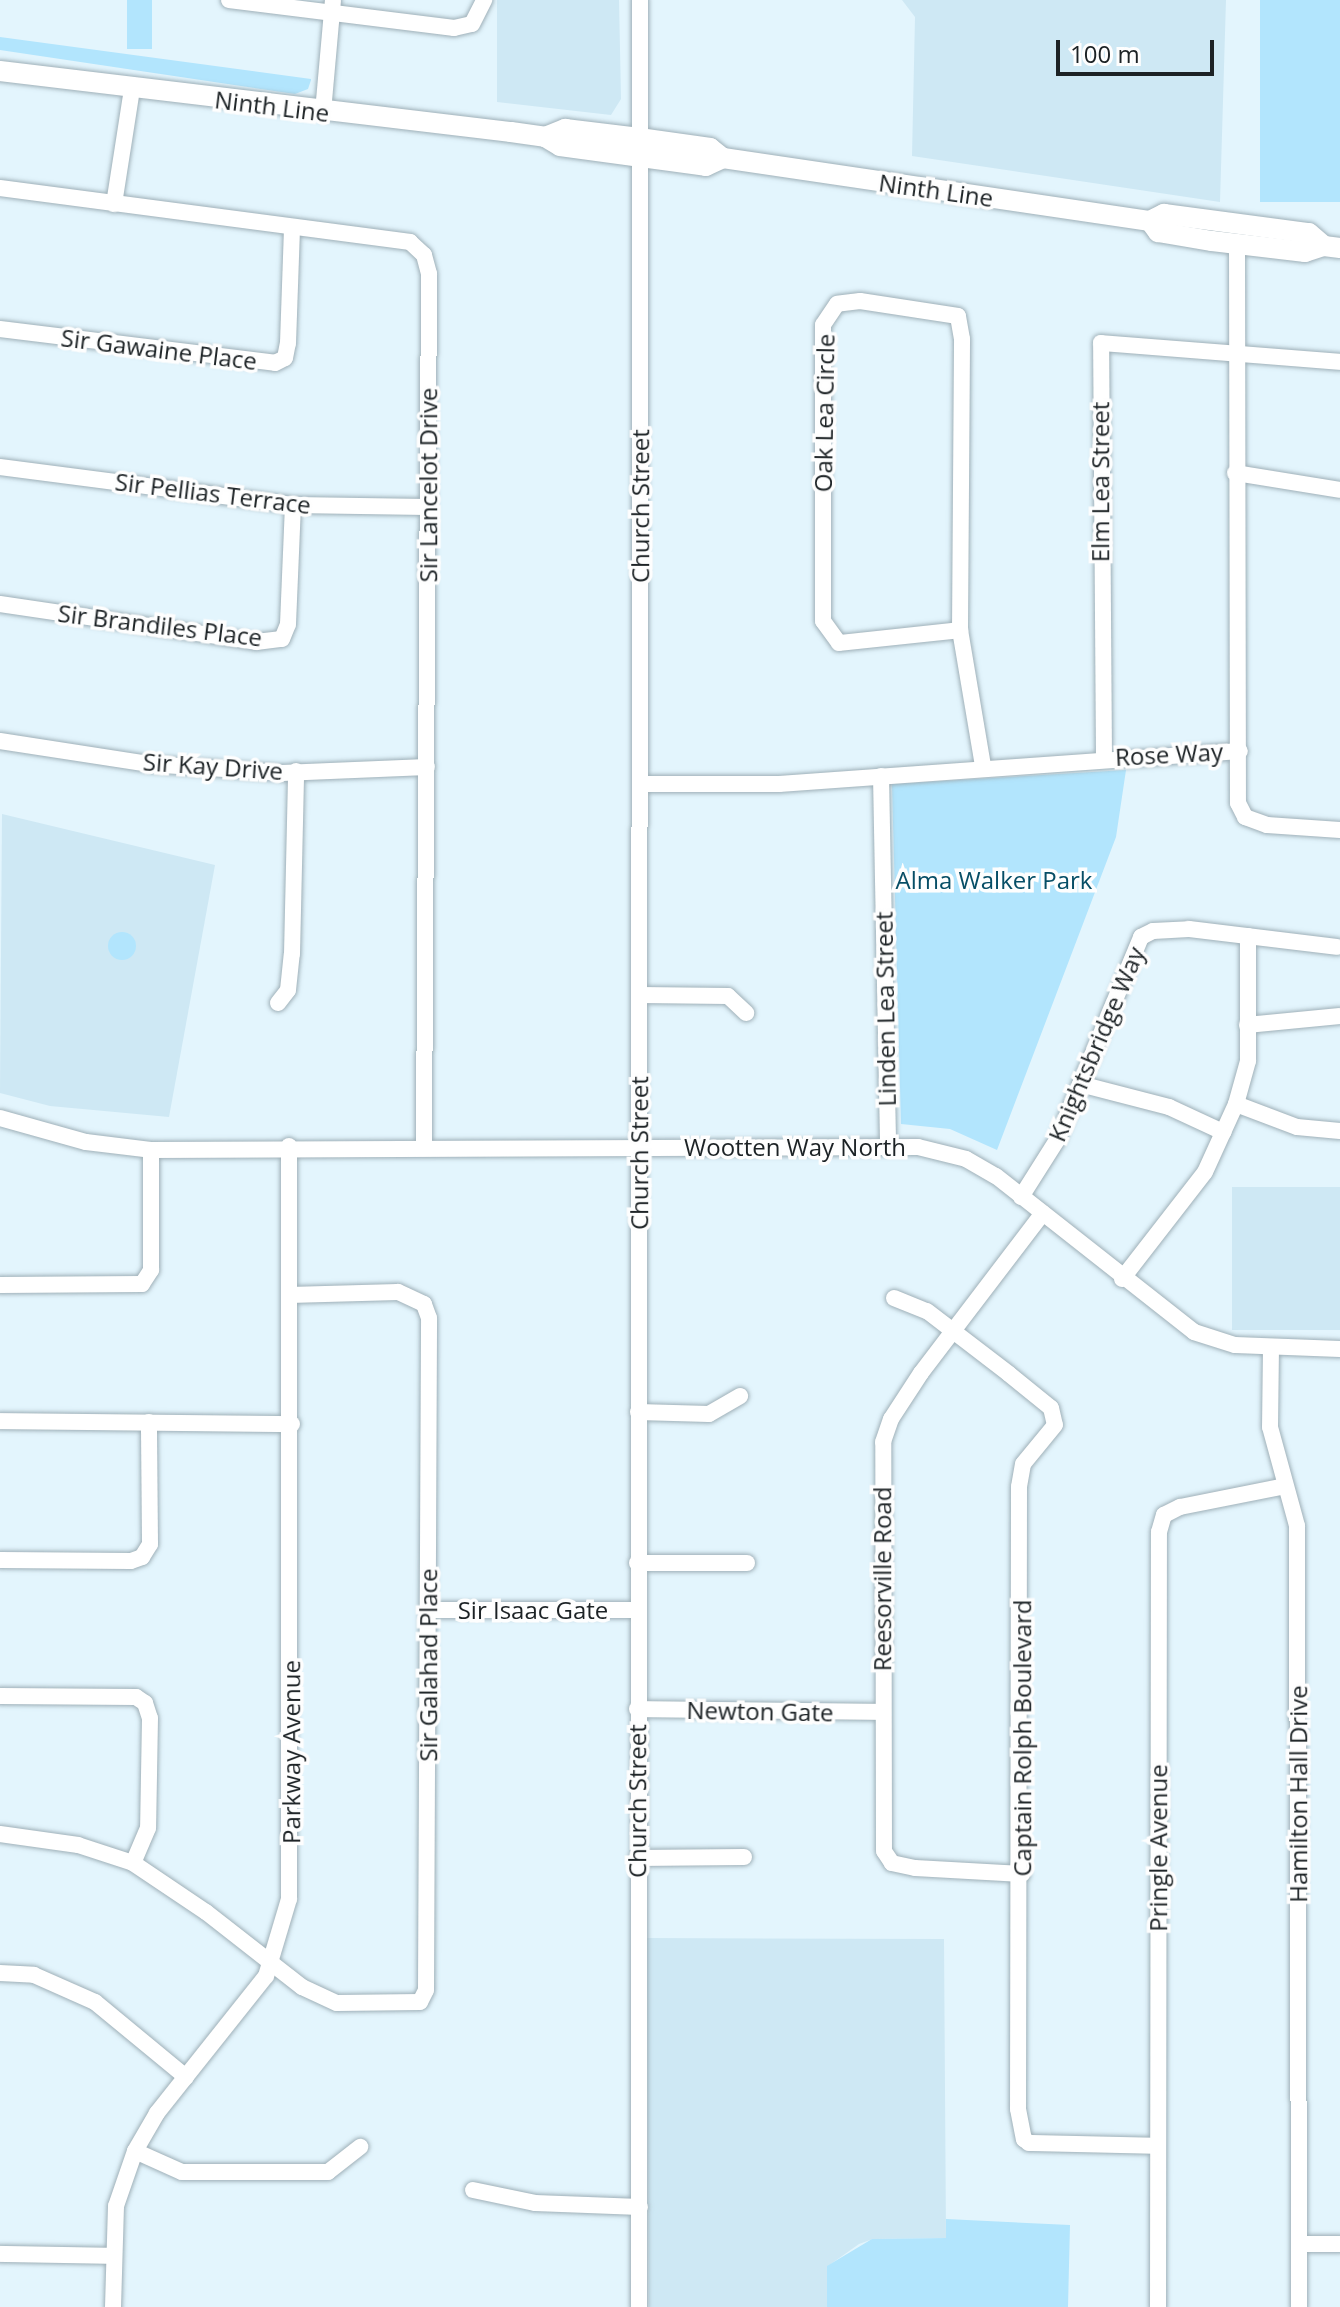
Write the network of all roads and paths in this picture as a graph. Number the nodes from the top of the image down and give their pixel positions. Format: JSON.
{"nodes":[{"id":1,"x":229,"y":0,"type":"edge"},
{"id":2,"x":484,"y":0,"type":"edge"},
{"id":3,"x":640,"y":0,"type":"edge"},
{"id":4,"x":332,"y":7,"type":"edge"},
{"id":5,"x":0,"y":71,"type":"edge"},
{"id":6,"x":132,"y":89,"type":"junction"},
{"id":7,"x":323,"y":112,"type":"junction"},
{"id":8,"x":639,"y":147,"type":"junction"},
{"id":9,"x":0,"y":188,"type":"edge"},
{"id":10,"x":114,"y":204,"type":"junction"},
{"id":11,"x":1150,"y":221,"type":"junction"},
{"id":12,"x":292,"y":230,"type":"junction"},
{"id":13,"x":1237,"y":244,"type":"junction"},
{"id":14,"x":1332,"y":247,"type":"edge"},
{"id":15,"x":0,"y":329,"type":"edge"},
{"id":16,"x":1236,"y":352,"type":"junction"},
{"id":17,"x":1340,"y":362,"type":"edge"},
{"id":18,"x":0,"y":467,"type":"edge"},
{"id":19,"x":1235,"y":473,"type":"junction"},
{"id":20,"x":1340,"y":490,"type":"edge"},
{"id":21,"x":293,"y":505,"type":"junction"},
{"id":22,"x":427,"y":507,"type":"junction"},
{"id":23,"x":0,"y":604,"type":"edge"},
{"id":24,"x":960,"y":630,"type":"junction"},
{"id":25,"x":0,"y":741,"type":"edge"},
{"id":26,"x":1240,"y":751,"type":"junction"},
{"id":27,"x":1104,"y":758,"type":"junction"},
{"id":28,"x":983,"y":766,"type":"junction"},
{"id":29,"x":427,"y":767,"type":"junction"},
{"id":30,"x":296,"y":771,"type":"junction"},
{"id":31,"x":881,"y":776,"type":"junction"},
{"id":32,"x":641,"y":784,"type":"junction"},
{"id":33,"x":1340,"y":830,"type":"edge"},
{"id":34,"x":1248,"y":936,"type":"junction"},
{"id":35,"x":1337,"y":947,"type":"dead end"},
{"id":36,"x":640,"y":995,"type":"junction"},
{"id":37,"x":278,"y":1003,"type":"dead end"},
{"id":38,"x":746,"y":1013,"type":"dead end"},
{"id":39,"x":1340,"y":1016,"type":"edge"},
{"id":40,"x":1247,"y":1025,"type":"junction"},
{"id":41,"x":1080,"y":1084,"type":"junction"},
{"id":42,"x":1236,"y":1104,"type":"junction"},
{"id":43,"x":0,"y":1118,"type":"edge"},
{"id":44,"x":1340,"y":1131,"type":"edge"},
{"id":45,"x":1223,"y":1132,"type":"junction"},
{"id":46,"x":289,"y":1146,"type":"junction"},
{"id":47,"x":639,"y":1147,"type":"junction"},
{"id":48,"x":888,"y":1147,"type":"junction"},
{"id":49,"x":424,"y":1148,"type":"junction"},
{"id":50,"x":151,"y":1150,"type":"junction"},
{"id":51,"x":1021,"y":1197,"type":"junction"},
{"id":52,"x":1043,"y":1213,"type":"junction"},
{"id":53,"x":1122,"y":1279,"type":"junction"},
{"id":54,"x":0,"y":1285,"type":"edge"},
{"id":55,"x":289,"y":1295,"type":"junction"},
{"id":56,"x":894,"y":1298,"type":"dead end"},
{"id":57,"x":950,"y":1333,"type":"junction"},
{"id":58,"x":1271,"y":1347,"type":"junction"},
{"id":59,"x":1340,"y":1349,"type":"edge"},
{"id":60,"x":740,"y":1396,"type":"dead end"},
{"id":61,"x":638,"y":1412,"type":"junction"},
{"id":62,"x":0,"y":1421,"type":"edge"},
{"id":63,"x":149,"y":1422,"type":"junction"},
{"id":64,"x":292,"y":1424,"type":"junction"},
{"id":65,"x":1285,"y":1486,"type":"junction"},
{"id":66,"x":0,"y":1560,"type":"edge"},
{"id":67,"x":637,"y":1563,"type":"junction"},
{"id":68,"x":747,"y":1563,"type":"dead end"},
{"id":69,"x":429,"y":1610,"type":"junction"},
{"id":70,"x":638,"y":1610,"type":"junction"},
{"id":71,"x":0,"y":1696,"type":"edge"},
{"id":72,"x":637,"y":1709,"type":"junction"},
{"id":73,"x":882,"y":1712,"type":"junction"},
{"id":74,"x":0,"y":1834,"type":"edge"},
{"id":75,"x":744,"y":1857,"type":"dead end"},
{"id":76,"x":637,"y":1858,"type":"junction"},
{"id":77,"x":133,"y":1863,"type":"junction"},
{"id":78,"x":1022,"y":1874,"type":"junction"},
{"id":79,"x":271,"y":1965,"type":"junction"},
{"id":80,"x":0,"y":1973,"type":"edge"},
{"id":81,"x":186,"y":2077,"type":"junction"},
{"id":82,"x":1157,"y":2146,"type":"junction"},
{"id":83,"x":360,"y":2147,"type":"dead end"},
{"id":84,"x":135,"y":2151,"type":"junction"},
{"id":85,"x":473,"y":2190,"type":"dead end"},
{"id":86,"x":640,"y":2207,"type":"junction"},
{"id":87,"x":1299,"y":2244,"type":"junction"},
{"id":88,"x":1340,"y":2244,"type":"edge"},
{"id":89,"x":0,"y":2254,"type":"edge"},
{"id":90,"x":113,"y":2256,"type":"junction"},
{"id":91,"x":113,"y":2307,"type":"edge"},
{"id":92,"x":639,"y":2307,"type":"edge"},
{"id":93,"x":1158,"y":2307,"type":"edge"},
{"id":94,"x":1299,"y":2307,"type":"edge"}],
"edges":[{"from":1,"to":4,"type":"street"},
{"from":2,"to":4,"type":"street"},
{"from":3,"to":8,"type":"street","name":"Church Street"},
{"from":4,"to":7,"type":"street"},
{"from":5,"to":6,"type":"main road","name":"Ninth Line"},
{"from":6,"to":7,"type":"main road","name":"Ninth Line"},
{"from":6,"to":10,"type":"street"},
{"from":7,"to":8,"type":"main road","name":"Ninth Line"},
{"from":8,"to":11,"type":"main road","name":"Ninth Line"},
{"from":8,"to":32,"type":"street","name":"Church Street"},
{"from":9,"to":10,"type":"street","name":"Sir Lancelot Drive"},
{"from":10,"to":12,"type":"street","name":"Sir Lancelot Drive"},
{"from":11,"to":13,"type":"main road","name":"Ninth Line"},
{"from":11,"to":14,"type":"main road","name":"Ninth Line"},
{"from":12,"to":15,"type":"street","name":"Sir Gawaine Place"},
{"from":12,"to":22,"type":"street","name":"Sir Lancelot Drive"},
{"from":13,"to":14,"type":"main road","name":"Ninth Line"},
{"from":13,"to":16,"type":"street","name":"Rose Way"},
{"from":16,"to":17,"type":"street"},
{"from":16,"to":19,"type":"street","name":"Rose Way"},
{"from":16,"to":27,"type":"street","name":"Elm Lea Street"},
{"from":18,"to":21,"type":"street","name":"Sir Pellias Terrace"},
{"from":19,"to":20,"type":"street"},
{"from":19,"to":26,"type":"street","name":"Rose Way"},
{"from":21,"to":22,"type":"street","name":"Sir Pellias Terrace"},
{"from":21,"to":23,"type":"street","name":"Sir Brandiles Place"},
{"from":22,"to":29,"type":"street","name":"Sir Lancelot Drive"},
{"from":24,"to":24,"type":"street","name":"Oak Lea Circle"},
{"from":24,"to":28,"type":"street","name":"Oak Lea Circle"},
{"from":25,"to":30,"type":"street","name":"Sir Kay Drive"},
{"from":26,"to":27,"type":"street","name":"Rose Way"},
{"from":26,"to":33,"type":"street"},
{"from":27,"to":28,"type":"street","name":"Rose Way"},
{"from":28,"to":31,"type":"street","name":"Rose Way"},
{"from":29,"to":30,"type":"street","name":"Sir Kay Drive"},
{"from":29,"to":49,"type":"street","name":"Sir Lancelot Drive"},
{"from":30,"to":37,"type":"street"},
{"from":31,"to":32,"type":"street","name":"Rose Way"},
{"from":31,"to":48,"type":"street","name":"Linden Lea Street"},
{"from":32,"to":36,"type":"street","name":"Church Street"},
{"from":34,"to":35,"type":"street","name":"Knightsbridge Way"},
{"from":34,"to":40,"type":"street"},
{"from":34,"to":41,"type":"street","name":"Knightsbridge Way"},
{"from":36,"to":38,"type":"street"},
{"from":36,"to":47,"type":"street","name":"Church Street"},
{"from":39,"to":40,"type":"street"},
{"from":40,"to":42,"type":"street"},
{"from":41,"to":45,"type":"street"},
{"from":41,"to":51,"type":"street","name":"Knightsbridge Way"},
{"from":42,"to":44,"type":"street"},
{"from":42,"to":45,"type":"street"},
{"from":43,"to":50,"type":"street","name":"Wootten Way North"},
{"from":45,"to":53,"type":"street"},
{"from":46,"to":49,"type":"street","name":"Wootten Way North"},
{"from":46,"to":50,"type":"street","name":"Wootten Way North"},
{"from":46,"to":55,"type":"street","name":"Parkway Avenue"},
{"from":47,"to":48,"type":"street","name":"Wootten Way North"},
{"from":47,"to":49,"type":"street","name":"Wootten Way North"},
{"from":47,"to":61,"type":"street","name":"Church Street"},
{"from":48,"to":51,"type":"street","name":"Wootten Way North"},
{"from":50,"to":54,"type":"street"},
{"from":51,"to":52,"type":"street","name":"Wootten Way North"},
{"from":52,"to":53,"type":"street","name":"Wootten Way North"},
{"from":52,"to":57,"type":"street","name":"Reesorville Road"},
{"from":53,"to":58,"type":"street","name":"Wootten Way North"},
{"from":55,"to":64,"type":"street","name":"Parkway Avenue"},
{"from":55,"to":69,"type":"street","name":"Sir Galahad Place"},
{"from":56,"to":57,"type":"street","name":"Captain Rolph Boulevard"},
{"from":57,"to":73,"type":"street","name":"Reesorville Road"},
{"from":57,"to":78,"type":"street","name":"Captain Rolph Boulevard"},
{"from":58,"to":59,"type":"street","name":"Wootten Way North"},
{"from":58,"to":65,"type":"street","name":"Hamilton Hall Drive"},
{"from":60,"to":61,"type":"street"},
{"from":61,"to":67,"type":"street","name":"Church Street"},
{"from":62,"to":63,"type":"street"},
{"from":63,"to":64,"type":"street"},
{"from":63,"to":66,"type":"street"},
{"from":64,"to":79,"type":"street","name":"Parkway Avenue"},
{"from":65,"to":82,"type":"street","name":"Pringle Avenue"},
{"from":65,"to":87,"type":"street","name":"Hamilton Hall Drive"},
{"from":67,"to":68,"type":"street"},
{"from":67,"to":70,"type":"street","name":"Church Street"},
{"from":69,"to":70,"type":"street","name":"Sir Isaac Gate"},
{"from":69,"to":79,"type":"street","name":"Sir Galahad Place"},
{"from":70,"to":72,"type":"street","name":"Church Street"},
{"from":71,"to":77,"type":"street"},
{"from":72,"to":73,"type":"street","name":"Newton Gate"},
{"from":72,"to":76,"type":"street","name":"Church Street"},
{"from":73,"to":78,"type":"street","name":"Reesorville Road"},
{"from":74,"to":77,"type":"street","name":"Sir Galahad Place"},
{"from":75,"to":76,"type":"street"},
{"from":76,"to":86,"type":"street","name":"Church Street"},
{"from":77,"to":79,"type":"street","name":"Sir Galahad Place"},
{"from":78,"to":82,"type":"street","name":"Captain Rolph Boulevard"},
{"from":79,"to":81,"type":"street","name":"Parkway Avenue"},
{"from":80,"to":81,"type":"street"},
{"from":81,"to":84,"type":"street","name":"Parkway Avenue"},
{"from":82,"to":93,"type":"street","name":"Pringle Avenue"},
{"from":83,"to":84,"type":"street"},
{"from":84,"to":90,"type":"street","name":"Parkway Avenue"},
{"from":85,"to":86,"type":"street"},
{"from":86,"to":92,"type":"street","name":"Church Street"},
{"from":87,"to":88,"type":"street"},
{"from":87,"to":94,"type":"street"},
{"from":89,"to":90,"type":"street"},
{"from":90,"to":91,"type":"street","name":"Parkway Avenue"}]}
